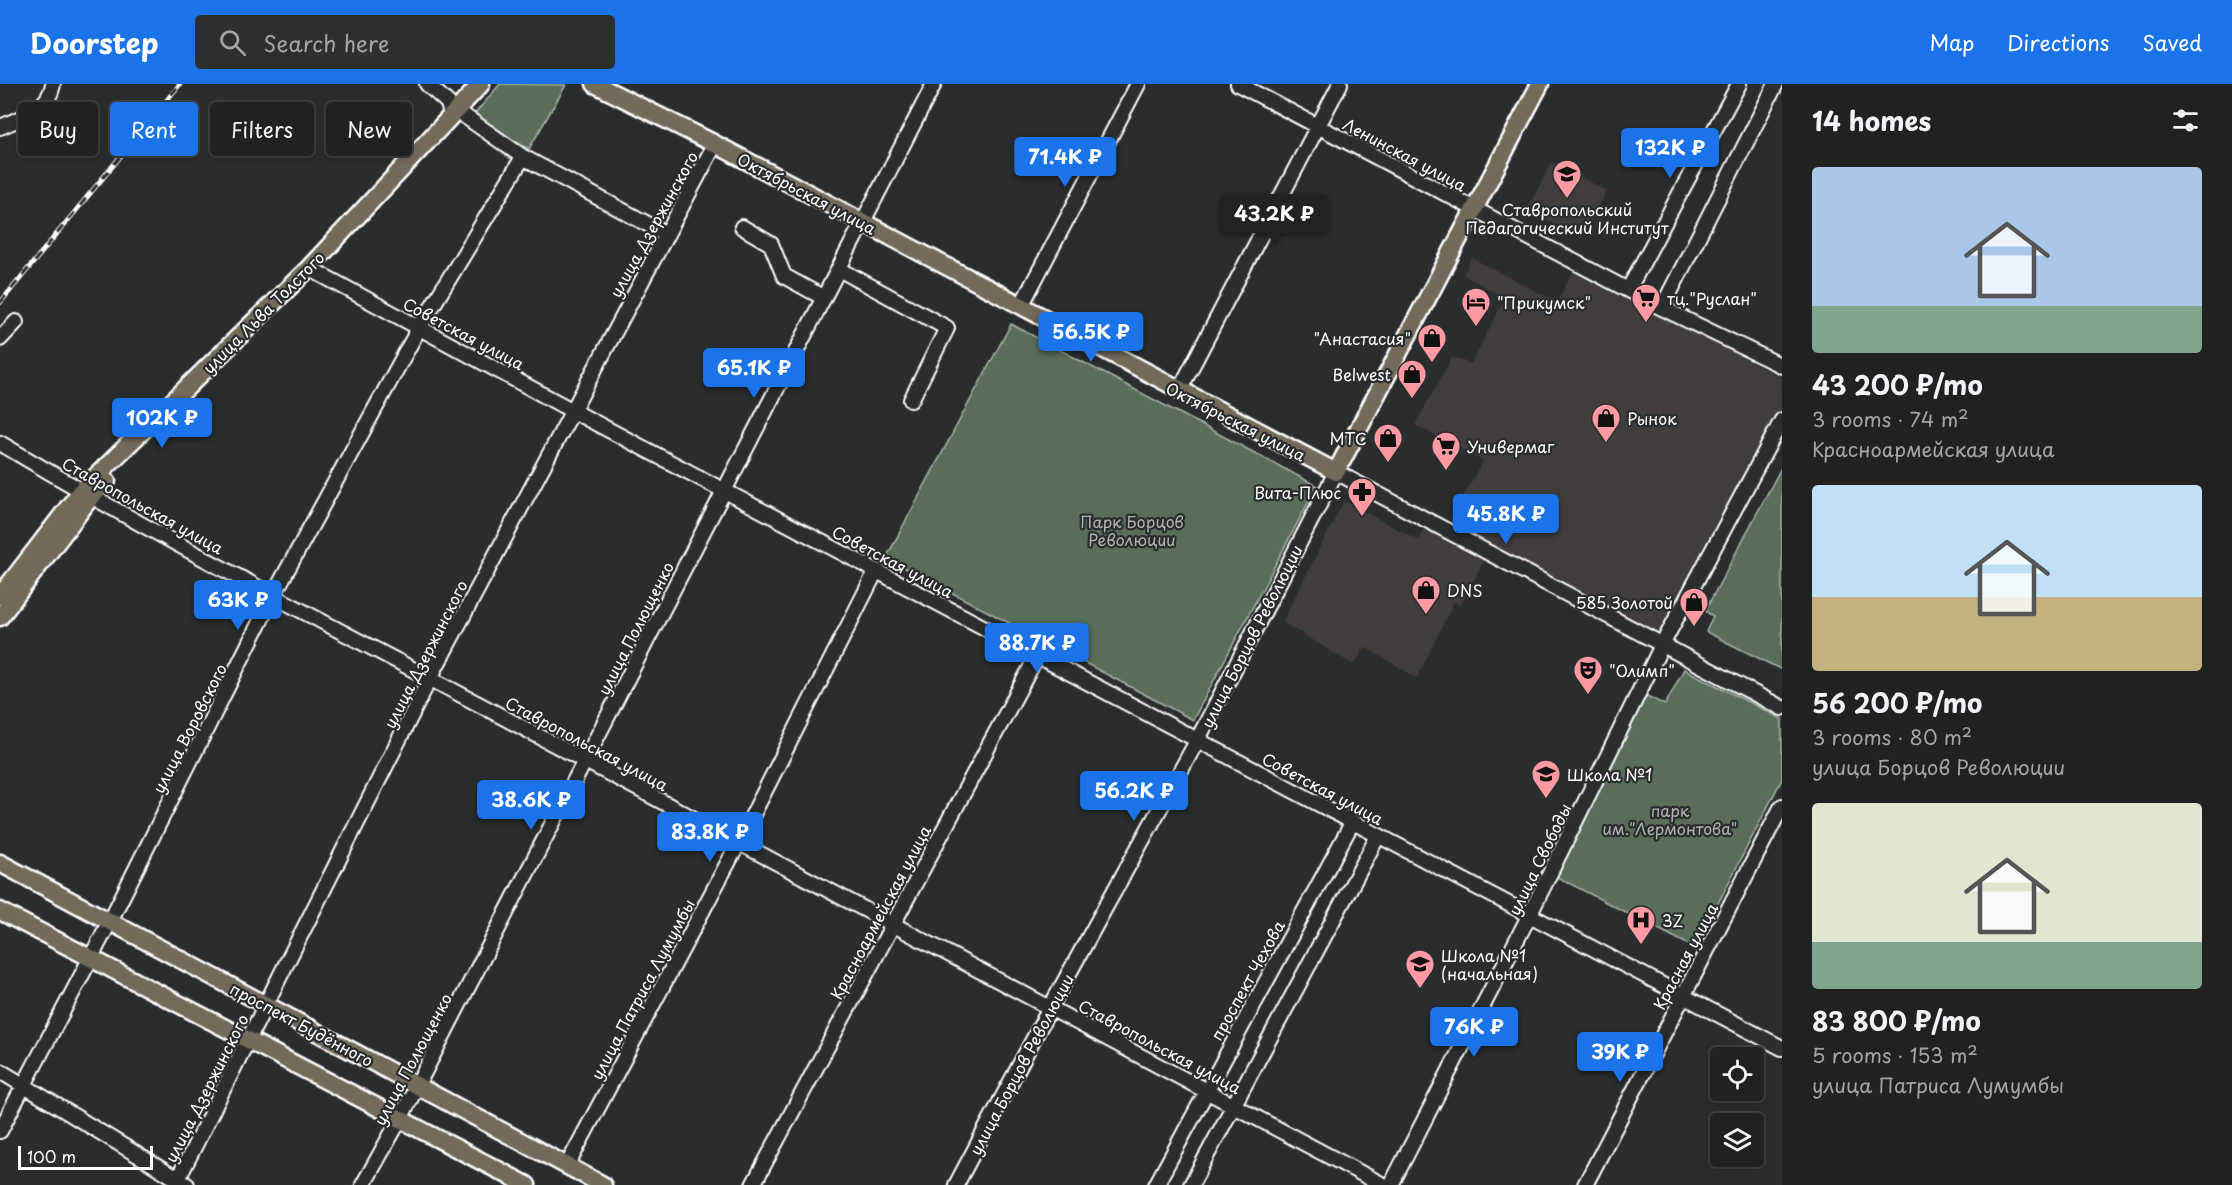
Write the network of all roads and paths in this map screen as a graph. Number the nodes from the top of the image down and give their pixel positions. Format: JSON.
{"nodes":[{"id":1,"x":53,"y":84,"type":"edge"},
{"id":2,"x":427,"y":84,"type":"edge"},
{"id":3,"x":481,"y":84,"type":"edge"},
{"id":4,"x":595,"y":84,"type":"edge"},
{"id":5,"x":934,"y":84,"type":"edge"},
{"id":6,"x":1138,"y":84,"type":"edge"},
{"id":7,"x":1238,"y":84,"type":"edge"},
{"id":8,"x":1340,"y":84,"type":"edge"},
{"id":9,"x":1540,"y":84,"type":"edge"},
{"id":10,"x":1739,"y":84,"type":"edge"},
{"id":11,"x":1776,"y":84,"type":"edge"},
{"id":12,"x":454,"y":113,"type":"junction"},
{"id":13,"x":1318,"y":126,"type":"junction"},
{"id":14,"x":0,"y":127,"type":"edge"},
{"id":15,"x":715,"y":144,"type":"junction"},
{"id":16,"x":523,"y":157,"type":"junction"},
{"id":17,"x":1474,"y":209,"type":"junction"},
{"id":18,"x":862,"y":222,"type":"junction"},
{"id":19,"x":741,"y":227,"type":"dead end"},
{"id":20,"x":666,"y":234,"type":"junction"},
{"id":21,"x":311,"y":269,"type":"junction"},
{"id":22,"x":839,"y":269,"type":"junction"},
{"id":23,"x":1628,"y":290,"type":"junction"},
{"id":24,"x":824,"y":298,"type":"junction"},
{"id":25,"x":1021,"y":306,"type":"junction"},
{"id":26,"x":1662,"y":308,"type":"junction"},
{"id":27,"x":16,"y":322,"type":"dead end"},
{"id":28,"x":419,"y":328,"type":"junction"},
{"id":29,"x":0,"y":339,"type":"edge"},
{"id":30,"x":1782,"y":366,"type":"edge"},
{"id":31,"x":1179,"y":391,"type":"junction"},
{"id":32,"x":911,"y":399,"type":"dead end"},
{"id":33,"x":571,"y":410,"type":"junction"},
{"id":34,"x":1782,"y":420,"type":"edge"},
{"id":35,"x":0,"y":443,"type":"edge"},
{"id":36,"x":1336,"y":472,"type":"junction"},
{"id":37,"x":725,"y":490,"type":"junction"},
{"id":38,"x":86,"y":494,"type":"junction"},
{"id":39,"x":876,"y":571,"type":"junction"},
{"id":40,"x":0,"y":596,"type":"edge"},
{"id":41,"x":273,"y":596,"type":"junction"},
{"id":42,"x":0,"y":617,"type":"edge"},
{"id":43,"x":1662,"y":645,"type":"junction"},
{"id":44,"x":1037,"y":656,"type":"junction"},
{"id":45,"x":430,"y":678,"type":"junction"},
{"id":46,"x":1782,"y":708,"type":"edge"},
{"id":47,"x":1197,"y":741,"type":"junction"},
{"id":48,"x":585,"y":761,"type":"junction"},
{"id":49,"x":1782,"y":806,"type":"edge"},
{"id":50,"x":1352,"y":823,"type":"junction"},
{"id":51,"x":1378,"y":836,"type":"junction"},
{"id":52,"x":739,"y":842,"type":"junction"},
{"id":53,"x":0,"y":863,"type":"edge"},
{"id":54,"x":0,"y":911,"type":"edge"},
{"id":55,"x":1529,"y":916,"type":"junction"},
{"id":56,"x":109,"y":923,"type":"junction"},
{"id":57,"x":893,"y":923,"type":"junction"},
{"id":58,"x":89,"y":959,"type":"junction"},
{"id":59,"x":1683,"y":995,"type":"junction"},
{"id":60,"x":268,"y":1005,"type":"junction"},
{"id":61,"x":1051,"y":1006,"type":"junction"},
{"id":62,"x":250,"y":1039,"type":"junction"},
{"id":63,"x":1782,"y":1048,"type":"edge"},
{"id":64,"x":0,"y":1071,"type":"edge"},
{"id":65,"x":23,"y":1084,"type":"junction"},
{"id":66,"x":417,"y":1086,"type":"junction"},
{"id":67,"x":1206,"y":1090,"type":"junction"},
{"id":68,"x":1234,"y":1106,"type":"junction"},
{"id":69,"x":401,"y":1117,"type":"junction"},
{"id":70,"x":0,"y":1131,"type":"edge"},
{"id":71,"x":573,"y":1175,"type":"edge"},
{"id":72,"x":180,"y":1183,"type":"edge"},
{"id":73,"x":363,"y":1185,"type":"edge"},
{"id":74,"x":527,"y":1185,"type":"edge"},
{"id":75,"x":603,"y":1185,"type":"edge"},
{"id":76,"x":753,"y":1185,"type":"edge"},
{"id":77,"x":956,"y":1185,"type":"edge"},
{"id":78,"x":1156,"y":1185,"type":"edge"},
{"id":79,"x":1191,"y":1185,"type":"edge"},
{"id":80,"x":1383,"y":1185,"type":"edge"},
{"id":81,"x":1391,"y":1185,"type":"edge"},
{"id":82,"x":1585,"y":1185,"type":"edge"}],
"edges":[{"from":1,"to":14,"type":"street"},
{"from":2,"to":12,"type":"street"},
{"from":3,"to":12,"type":"main road","name":"улица Льва Толстого"},
{"from":4,"to":15,"type":"main road","name":"Октябрьская улица"},
{"from":5,"to":18,"type":"street","name":"улица Полющенко"},
{"from":6,"to":25,"type":"street"},
{"from":7,"to":13,"type":"street","name":"Ленинская улица"},
{"from":8,"to":13,"type":"street"},
{"from":9,"to":17,"type":"main road","name":"улица Борцов Революции"},
{"from":10,"to":23,"type":"street"},
{"from":11,"to":26,"type":"street"},
{"from":12,"to":16,"type":"street"},
{"from":12,"to":21,"type":"main road","name":"улица Льва Толстого"},
{"from":13,"to":17,"type":"street","name":"Ленинская улица"},
{"from":13,"to":31,"type":"street"},
{"from":15,"to":18,"type":"main road","name":"Октябрьская улица"},
{"from":15,"to":20,"type":"street","name":"улица Дзержинского"},
{"from":16,"to":20,"type":"street"},
{"from":16,"to":28,"type":"street","name":"улица Воровского"},
{"from":17,"to":23,"type":"street","name":"Ленинская улица"},
{"from":17,"to":36,"type":"main road","name":"улица Борцов Революции"},
{"from":18,"to":22,"type":"street","name":"улица Полющенко"},
{"from":18,"to":25,"type":"main road","name":"Октябрьская улица"},
{"from":19,"to":24,"type":"street"},
{"from":20,"to":33,"type":"street","name":"улица Дзержинского"},
{"from":21,"to":28,"type":"street","name":"Советская улица"},
{"from":21,"to":38,"type":"main road","name":"улица Льва Толстого"},
{"from":22,"to":24,"type":"street","name":"улица Полющенко"},
{"from":22,"to":32,"type":"street"},
{"from":23,"to":26,"type":"street","name":"Ленинская улица"},
{"from":24,"to":37,"type":"street","name":"улица Полющенко"},
{"from":25,"to":31,"type":"main road","name":"Октябрьская улица"},
{"from":26,"to":30,"type":"street","name":"Ленинская улица"},
{"from":27,"to":29,"type":"street"},
{"from":28,"to":33,"type":"street","name":"Советская улица"},
{"from":28,"to":41,"type":"street","name":"улица Воровского"},
{"from":31,"to":36,"type":"main road","name":"Октябрьская улица"},
{"from":33,"to":37,"type":"street","name":"Советская улица"},
{"from":33,"to":45,"type":"street","name":"улица Дзержинского"},
{"from":34,"to":43,"type":"street","name":"улица Свободы"},
{"from":35,"to":38,"type":"street","name":"Ставропольская улица"},
{"from":36,"to":43,"type":"street","name":"Октябрьская улица"},
{"from":36,"to":47,"type":"street","name":"улица Борцов Революции"},
{"from":37,"to":39,"type":"street","name":"Советская улица"},
{"from":37,"to":48,"type":"street","name":"улица Полющенко"},
{"from":38,"to":40,"type":"main road","name":"улица Льва Толстого"},
{"from":38,"to":41,"type":"street","name":"Ставропольская улица"},
{"from":38,"to":42,"type":"main road","name":"улица Льва Толстого"},
{"from":39,"to":44,"type":"street","name":"Советская улица"},
{"from":39,"to":52,"type":"street","name":"улица Патриса Лумумбы"},
{"from":41,"to":45,"type":"street","name":"Ставропольская улица"},
{"from":41,"to":56,"type":"street","name":"улица Воровского"},
{"from":43,"to":46,"type":"street","name":"Октябрьская улица"},
{"from":43,"to":55,"type":"street","name":"улица Свободы"},
{"from":44,"to":47,"type":"street","name":"Советская улица"},
{"from":44,"to":57,"type":"street","name":"Красноармейская улица"},
{"from":45,"to":48,"type":"street","name":"Ставропольская улица"},
{"from":45,"to":60,"type":"street","name":"улица Дзержинского"},
{"from":47,"to":50,"type":"street","name":"Советская улица"},
{"from":47,"to":61,"type":"street","name":"улица Борцов Революции"},
{"from":48,"to":52,"type":"street","name":"Ставропольская улица"},
{"from":48,"to":66,"type":"street","name":"улица Полющенко"},
{"from":49,"to":59,"type":"street","name":"Красная улица"},
{"from":50,"to":51,"type":"street","name":"Советская улица"},
{"from":50,"to":67,"type":"street","name":"проспект Чехова"},
{"from":51,"to":55,"type":"street","name":"Советская улица"},
{"from":51,"to":68,"type":"street"},
{"from":52,"to":57,"type":"street","name":"Ставропольская улица"},
{"from":52,"to":71,"type":"street","name":"улица Патриса Лумумбы"},
{"from":53,"to":56,"type":"main road","name":"проспект Будённого"},
{"from":54,"to":58,"type":"main road"},
{"from":55,"to":59,"type":"street","name":"Советская улица"},
{"from":55,"to":81,"type":"street","name":"улица Свободы"},
{"from":56,"to":58,"type":"street","name":"улица Воровского"},
{"from":56,"to":60,"type":"main road","name":"проспект Будённого"},
{"from":57,"to":61,"type":"street","name":"Ставропольская улица"},
{"from":57,"to":76,"type":"street","name":"Красноармейская улица"},
{"from":58,"to":62,"type":"main road"},
{"from":58,"to":65,"type":"street","name":"улица Воровского"},
{"from":59,"to":63,"type":"street","name":"Советская улица"},
{"from":59,"to":82,"type":"street","name":"Красная улица"},
{"from":60,"to":62,"type":"street","name":"улица Дзержинского"},
{"from":60,"to":66,"type":"main road","name":"проспект Будённого"},
{"from":61,"to":67,"type":"street","name":"Ставропольская улица"},
{"from":61,"to":77,"type":"street","name":"улица Борцов Революции"},
{"from":62,"to":69,"type":"main road"},
{"from":62,"to":72,"type":"street","name":"улица Дзержинского"},
{"from":64,"to":65,"type":"street"},
{"from":65,"to":70,"type":"street","name":"улица Воровского"},
{"from":65,"to":72,"type":"street"},
{"from":66,"to":69,"type":"street","name":"улица Полющенко"},
{"from":66,"to":71,"type":"main road","name":"проспект Будённого"},
{"from":67,"to":68,"type":"street","name":"Ставропольская улица"},
{"from":67,"to":78,"type":"street","name":"проспект Чехова"},
{"from":68,"to":79,"type":"street"},
{"from":68,"to":80,"type":"street","name":"Ставропольская улица"},
{"from":69,"to":73,"type":"street","name":"улица Полющенко"},
{"from":69,"to":74,"type":"main road"},
{"from":71,"to":75,"type":"main road","name":"проспект Будённого"}]}
